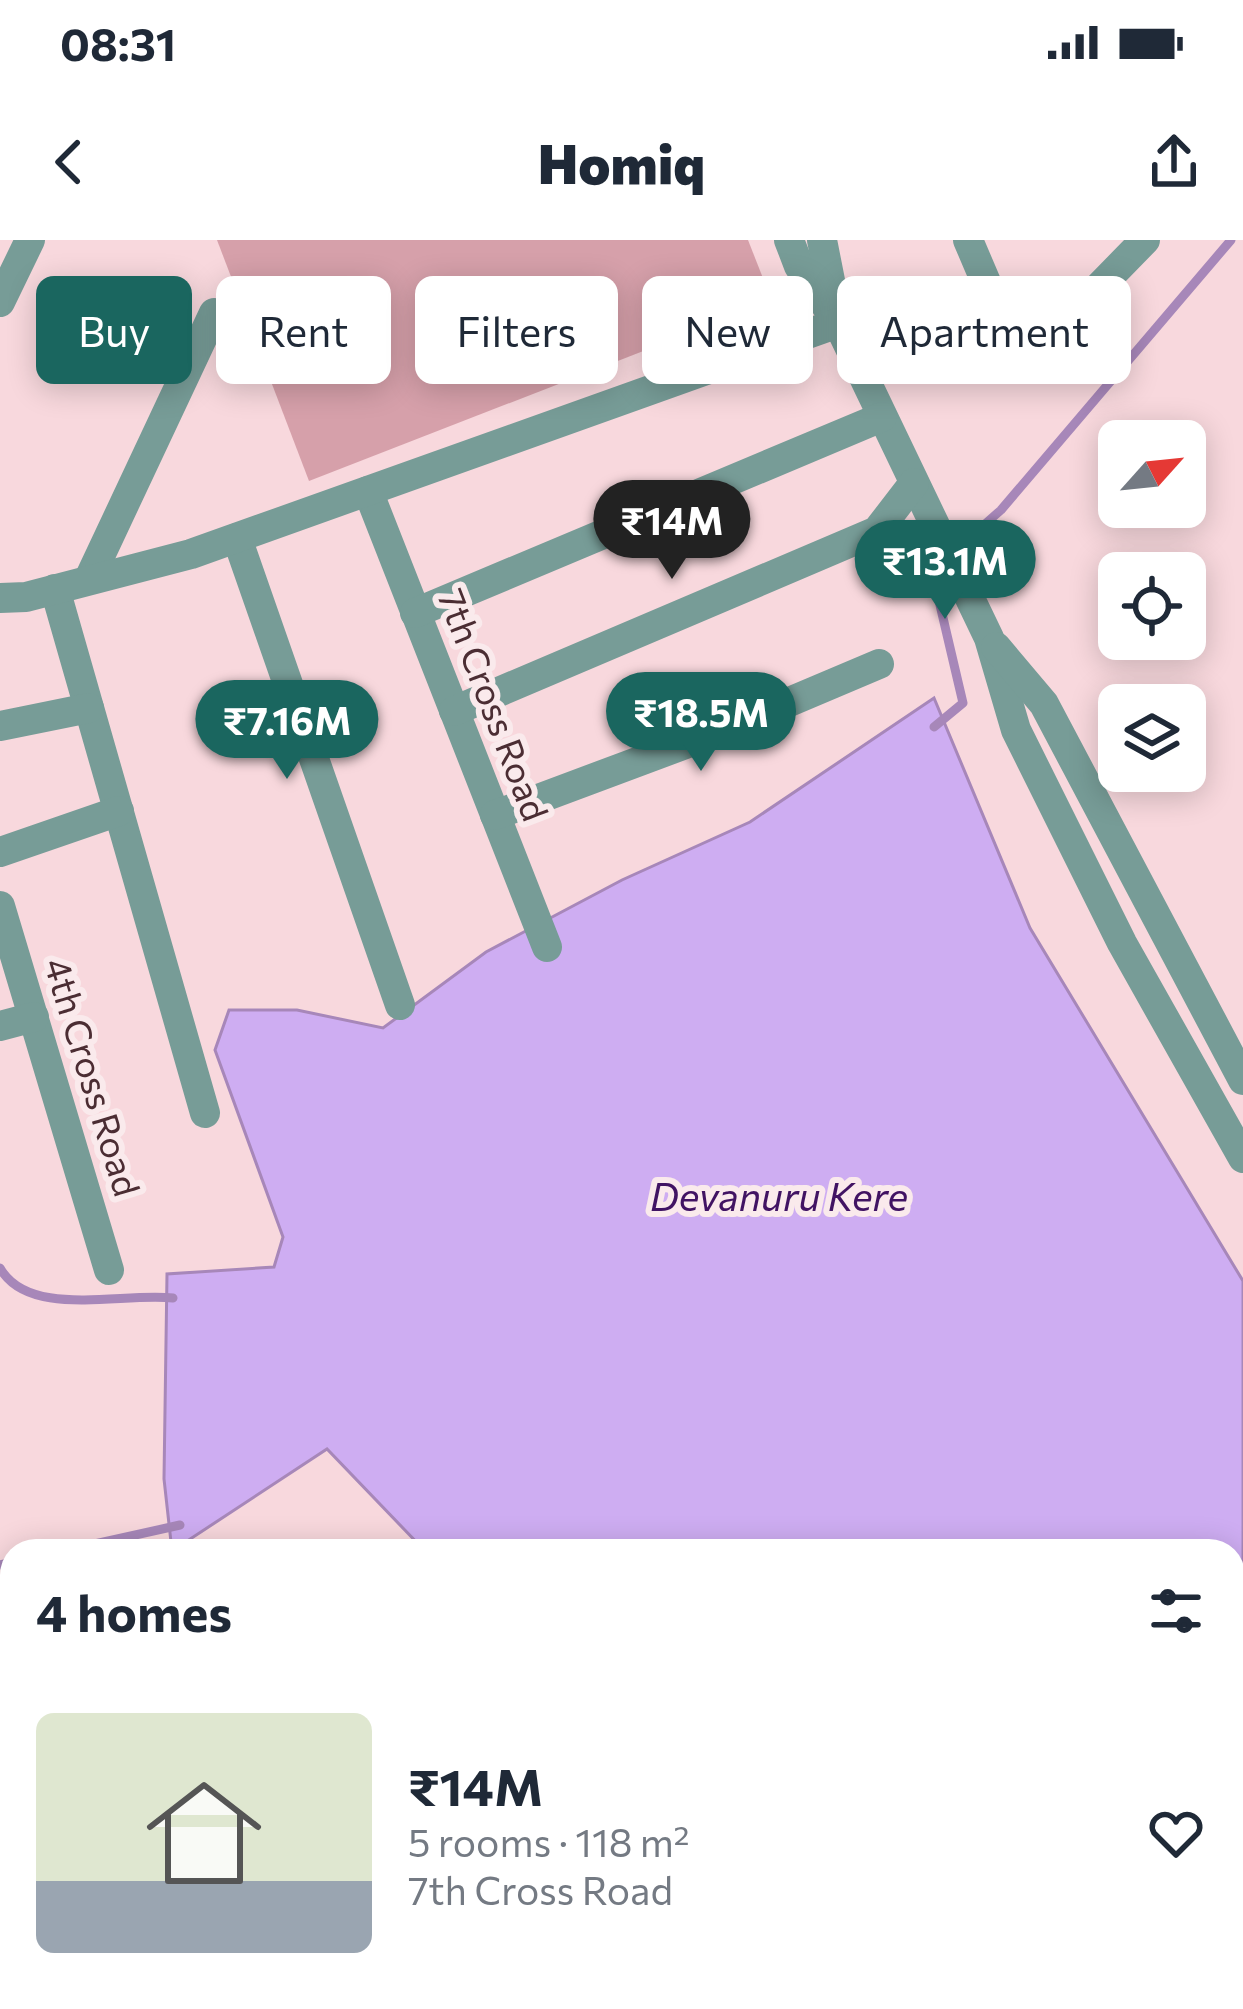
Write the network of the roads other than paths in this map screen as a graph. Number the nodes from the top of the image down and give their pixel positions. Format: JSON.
{"nodes":[{"id":1,"x":30,"y":240,"type":"edge"},
{"id":2,"x":789,"y":240,"type":"edge"},
{"id":3,"x":822,"y":240,"type":"edge"},
{"id":4,"x":968,"y":240,"type":"edge"},
{"id":5,"x":1145,"y":240,"type":"edge"},
{"id":6,"x":0,"y":302,"type":"edge"},
{"id":7,"x":214,"y":313,"type":"dead end"},
{"id":8,"x":837,"y":318,"type":"edge"},
{"id":9,"x":837,"y":322,"type":"edge"},
{"id":10,"x":837,"y":323,"type":"edge"},
{"id":11,"x":867,"y":384,"type":"edge"},
{"id":12,"x":882,"y":417,"type":"junction"},
{"id":13,"x":368,"y":491,"type":"junction"},
{"id":14,"x":920,"y":496,"type":"junction"},
{"id":15,"x":237,"y":538,"type":"junction"},
{"id":16,"x":90,"y":577,"type":"junction"},
{"id":17,"x":55,"y":590,"type":"junction"},
{"id":18,"x":0,"y":598,"type":"edge"},
{"id":19,"x":415,"y":613,"type":"junction"},
{"id":20,"x":989,"y":638,"type":"junction"},
{"id":21,"x":879,"y":664,"type":"dead end"},
{"id":22,"x":89,"y":708,"type":"junction"},
{"id":23,"x":454,"y":711,"type":"junction"},
{"id":24,"x":0,"y":726,"type":"edge"},
{"id":25,"x":118,"y":811,"type":"junction"},
{"id":26,"x":495,"y":815,"type":"junction"},
{"id":27,"x":0,"y":852,"type":"edge"},
{"id":28,"x":0,"y":906,"type":"edge"},
{"id":29,"x":547,"y":947,"type":"dead end"},
{"id":30,"x":400,"y":1005,"type":"dead end"},
{"id":31,"x":34,"y":1017,"type":"junction"},
{"id":32,"x":0,"y":1026,"type":"edge"},
{"id":33,"x":1243,"y":1080,"type":"edge"},
{"id":34,"x":206,"y":1113,"type":"dead end"},
{"id":35,"x":1243,"y":1158,"type":"edge"},
{"id":36,"x":109,"y":1270,"type":"dead end"}],
"edges":[{"from":1,"to":6,"type":"street"},
{"from":2,"to":9,"type":"street"},
{"from":3,"to":8,"type":"street"},
{"from":4,"to":5,"type":"street"},
{"from":7,"to":16,"type":"street"},
{"from":10,"to":13,"type":"street"},
{"from":11,"to":12,"type":"street"},
{"from":12,"to":14,"type":"street"},
{"from":12,"to":19,"type":"street"},
{"from":13,"to":15,"type":"street"},
{"from":13,"to":19,"type":"street","name":"7th Cross Road"},
{"from":14,"to":20,"type":"street"},
{"from":14,"to":23,"type":"street"},
{"from":15,"to":16,"type":"street"},
{"from":15,"to":30,"type":"street"},
{"from":16,"to":17,"type":"street"},
{"from":17,"to":18,"type":"street"},
{"from":17,"to":22,"type":"street"},
{"from":19,"to":23,"type":"street","name":"7th Cross Road"},
{"from":20,"to":33,"type":"street"},
{"from":20,"to":35,"type":"street"},
{"from":21,"to":26,"type":"street"},
{"from":22,"to":24,"type":"street"},
{"from":22,"to":25,"type":"street"},
{"from":23,"to":26,"type":"street","name":"7th Cross Road"},
{"from":25,"to":27,"type":"street"},
{"from":25,"to":34,"type":"street"},
{"from":26,"to":29,"type":"street","name":"7th Cross Road"},
{"from":28,"to":31,"type":"street","name":"4th Cross Road"},
{"from":31,"to":32,"type":"street"},
{"from":31,"to":36,"type":"street","name":"4th Cross Road"}]}
